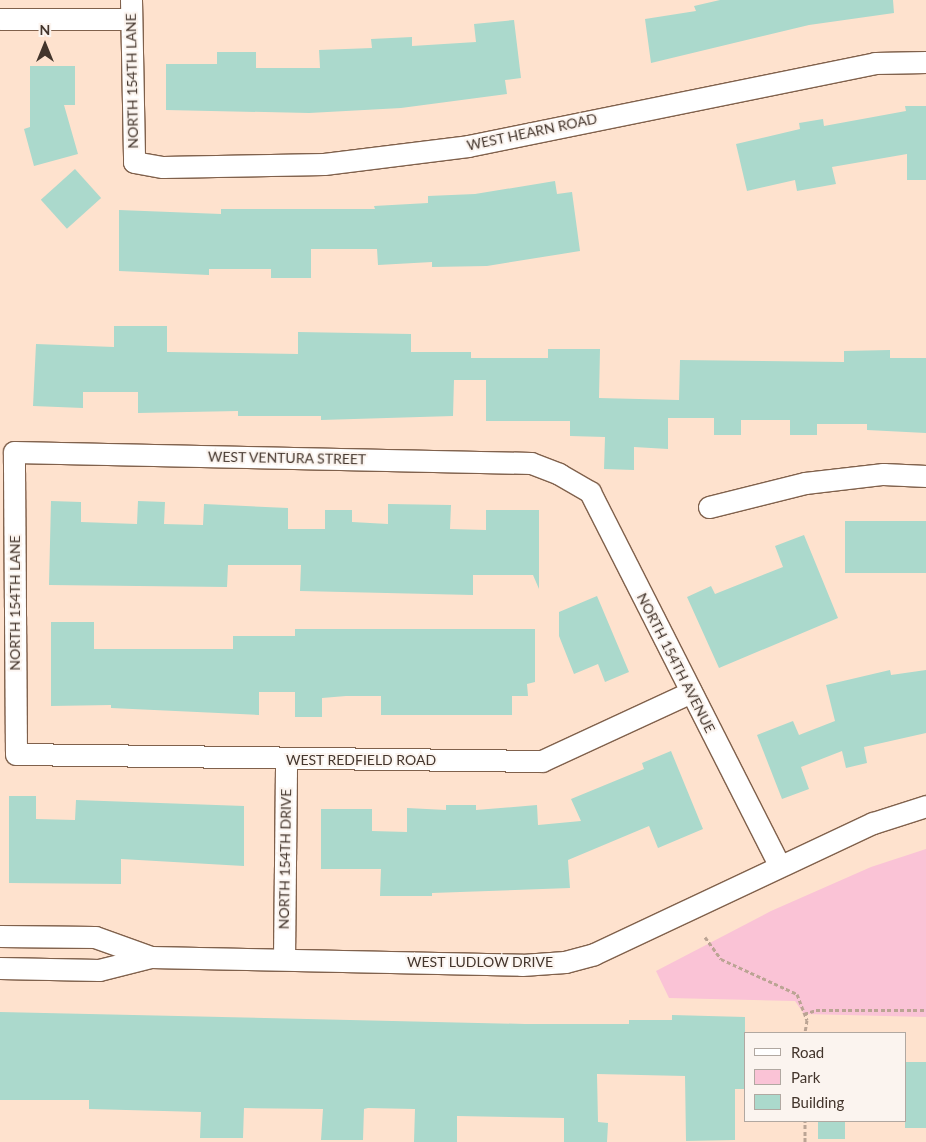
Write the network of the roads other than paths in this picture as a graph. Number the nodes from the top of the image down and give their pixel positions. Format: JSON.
{"nodes":[{"id":1,"x":131,"y":10,"type":"edge"},
{"id":2,"x":0,"y":19,"type":"edge"},
{"id":3,"x":926,"y":62,"type":"edge"},
{"id":4,"x":134,"y":162,"type":"joint"},
{"id":5,"x":14,"y":452,"type":"joint"},
{"id":6,"x":558,"y":474,"type":"joint"},
{"id":7,"x":926,"y":476,"type":"edge"},
{"id":8,"x":709,"y":507,"type":"dead end"},
{"id":9,"x":691,"y":692,"type":"junction"},
{"id":10,"x":16,"y":754,"type":"joint"},
{"id":11,"x":286,"y":759,"type":"junction"},
{"id":12,"x":926,"y":806,"type":"edge"},
{"id":13,"x":779,"y":866,"type":"junction"},
{"id":14,"x":0,"y":936,"type":"edge"},
{"id":15,"x":151,"y":957,"type":"junction"},
{"id":16,"x":284,"y":959,"type":"junction"},
{"id":17,"x":0,"y":968,"type":"edge"}],
"edges":[{"from":1,"to":2,"type":"street"},
{"from":1,"to":4,"type":"street","name":"NORTH 154TH LANE"},
{"from":3,"to":4,"type":"street","name":"WEST HEARN ROAD"},
{"from":5,"to":6,"type":"street","name":"WEST VENTURA STREET"},
{"from":5,"to":10,"type":"street","name":"NORTH 154TH LANE"},
{"from":6,"to":9,"type":"street","name":"NORTH 154TH AVENUE"},
{"from":7,"to":8,"type":"street"},
{"from":9,"to":11,"type":"street","name":"WEST REDFIELD ROAD"},
{"from":9,"to":13,"type":"street","name":"NORTH 154TH AVENUE"},
{"from":10,"to":11,"type":"street","name":"WEST REDFIELD ROAD"},
{"from":11,"to":16,"type":"street","name":"NORTH 154TH DRIVE"},
{"from":12,"to":13,"type":"street","name":"WEST LUDLOW DRIVE"},
{"from":13,"to":16,"type":"street","name":"WEST LUDLOW DRIVE"},
{"from":14,"to":15,"type":"street","name":"WEST LUDLOW DRIVE"},
{"from":15,"to":16,"type":"street","name":"WEST LUDLOW DRIVE"},
{"from":15,"to":17,"type":"street","name":"WEST LUDLOW DRIVE"}]}
